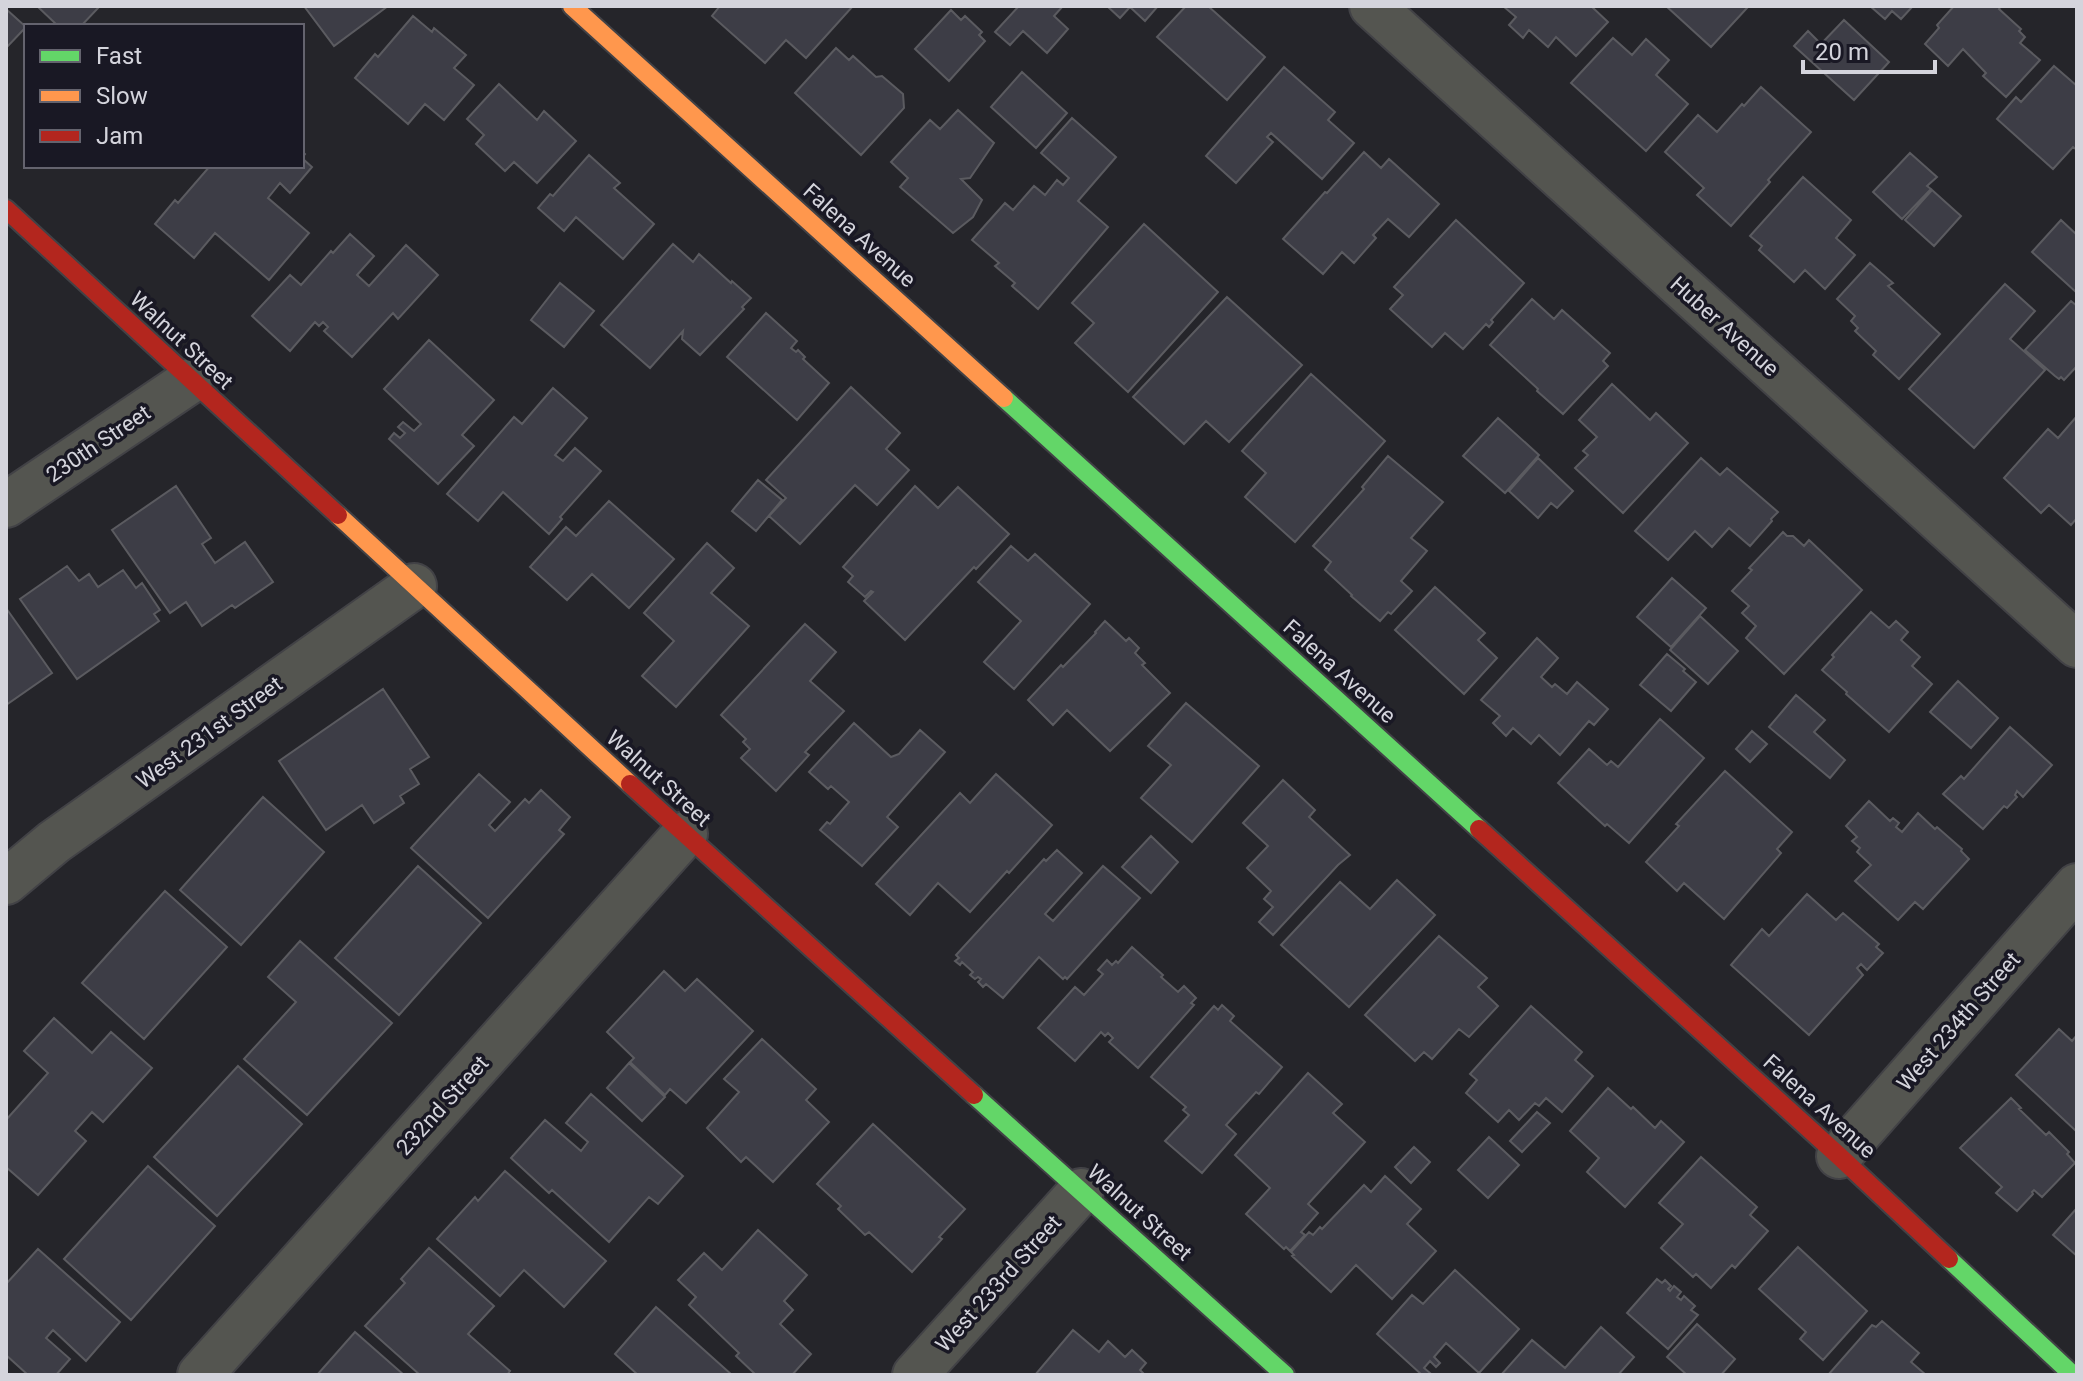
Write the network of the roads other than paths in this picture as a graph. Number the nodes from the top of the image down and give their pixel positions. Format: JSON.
{"nodes":[{"id":1,"x":572,"y":6,"type":"edge"},
{"id":2,"x":1372,"y":6,"type":"edge"},
{"id":3,"x":6,"y":209,"type":"edge"},
{"id":4,"x":190,"y":381,"type":"junction"},
{"id":5,"x":6,"y":505,"type":"edge"},
{"id":6,"x":414,"y":586,"type":"junction"},
{"id":7,"x":2077,"y":645,"type":"edge"},
{"id":8,"x":685,"y":834,"type":"junction"},
{"id":9,"x":6,"y":882,"type":"edge"},
{"id":10,"x":2077,"y":886,"type":"edge"},
{"id":11,"x":1839,"y":1156,"type":"junction"},
{"id":12,"x":1081,"y":1191,"type":"junction"},
{"id":13,"x":200,"y":1375,"type":"edge"},
{"id":14,"x":915,"y":1375,"type":"edge"},
{"id":15,"x":1285,"y":1375,"type":"edge"},
{"id":16,"x":2073,"y":1375,"type":"edge"}],
"edges":[{"from":1,"to":11,"type":"street","name":"Falena Avenue"},
{"from":2,"to":7,"type":"street","name":"Huber Avenue"},
{"from":3,"to":4,"type":"street","name":"Walnut Street"},
{"from":4,"to":5,"type":"street","name":"230th Street"},
{"from":4,"to":6,"type":"street","name":"Walnut Street"},
{"from":6,"to":8,"type":"street","name":"Walnut Street"},
{"from":6,"to":9,"type":"street","name":"West 231st Street"},
{"from":8,"to":12,"type":"street","name":"Walnut Street"},
{"from":8,"to":13,"type":"street","name":"232nd Street"},
{"from":10,"to":11,"type":"street","name":"West 234th Street"},
{"from":11,"to":16,"type":"street","name":"Falena Avenue"},
{"from":12,"to":14,"type":"street","name":"West 233rd Street"},
{"from":12,"to":15,"type":"street","name":"Walnut Street"}]}
